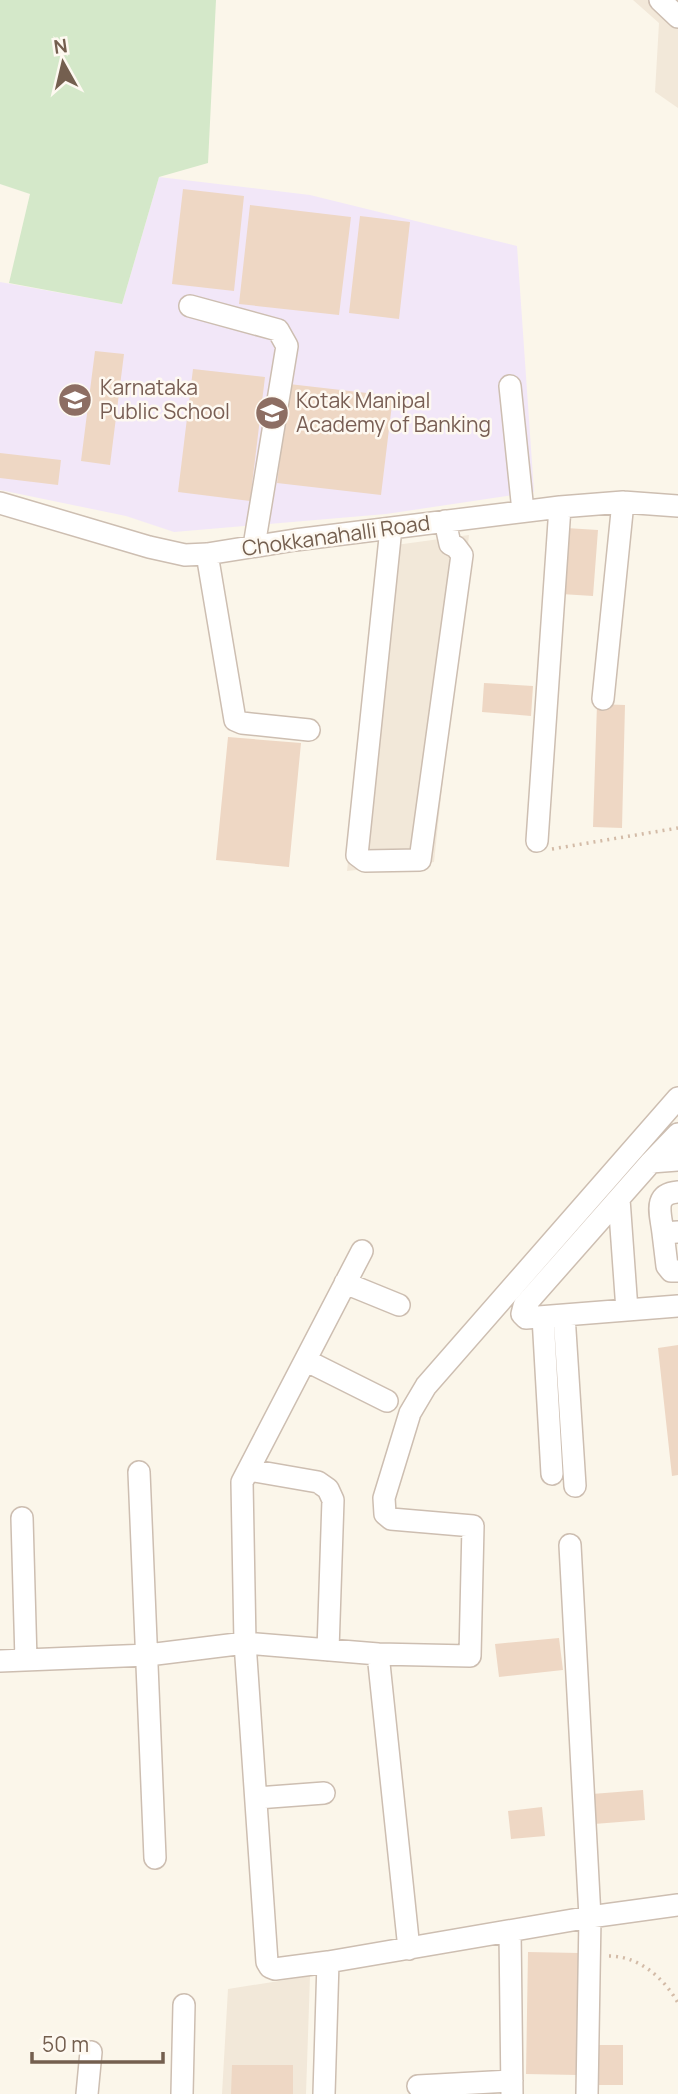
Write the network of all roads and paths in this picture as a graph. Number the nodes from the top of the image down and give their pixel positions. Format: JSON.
{"nodes":[{"id":1,"x":660,"y":0,"type":"edge"},
{"id":2,"x":678,"y":17,"type":"edge"},
{"id":3,"x":190,"y":306,"type":"dead end"},
{"id":4,"x":510,"y":386,"type":"dead end"},
{"id":5,"x":623,"y":502,"type":"junction"},
{"id":6,"x":0,"y":503,"type":"edge"},
{"id":7,"x":678,"y":506,"type":"edge"},
{"id":8,"x":560,"y":508,"type":"junction"},
{"id":9,"x":523,"y":511,"type":"junction"},
{"id":10,"x":445,"y":521,"type":"junction"},
{"id":11,"x":391,"y":528,"type":"junction"},
{"id":12,"x":254,"y":546,"type":"junction"},
{"id":13,"x":207,"y":554,"type":"junction"},
{"id":14,"x":603,"y":699,"type":"dead end"},
{"id":15,"x":309,"y":730,"type":"dead end"},
{"id":16,"x":678,"y":828,"type":"edge"},
{"id":17,"x":541,"y":845,"type":"joint"},
{"id":18,"x":678,"y":1098,"type":"edge"},
{"id":19,"x":670,"y":1150,"type":"edge"},
{"id":20,"x":678,"y":1192,"type":"edge"},
{"id":21,"x":618,"y":1199,"type":"junction"},
{"id":22,"x":671,"y":1232,"type":"edge"},
{"id":23,"x":362,"y":1251,"type":"dead end"},
{"id":24,"x":678,"y":1271,"type":"edge"},
{"id":25,"x":345,"y":1283,"type":"junction"},
{"id":26,"x":399,"y":1305,"type":"dead end"},
{"id":27,"x":678,"y":1306,"type":"edge"},
{"id":28,"x":627,"y":1310,"type":"junction"},
{"id":29,"x":554,"y":1316,"type":"junction"},
{"id":30,"x":307,"y":1361,"type":"junction"},
{"id":31,"x":387,"y":1401,"type":"dead end"},
{"id":32,"x":249,"y":1470,"type":"junction"},
{"id":33,"x":139,"y":1472,"type":"dead end"},
{"id":34,"x":552,"y":1474,"type":"dead end"},
{"id":35,"x":575,"y":1486,"type":"dead end"},
{"id":36,"x":22,"y":1518,"type":"dead end"},
{"id":37,"x":570,"y":1545,"type":"dead end"},
{"id":38,"x":245,"y":1643,"type":"junction"},
{"id":39,"x":328,"y":1650,"type":"junction"},
{"id":40,"x":378,"y":1654,"type":"junction"},
{"id":41,"x":148,"y":1655,"type":"junction"},
{"id":42,"x":26,"y":1660,"type":"junction"},
{"id":43,"x":0,"y":1661,"type":"edge"},
{"id":44,"x":324,"y":1793,"type":"dead end"},
{"id":45,"x":257,"y":1798,"type":"junction"},
{"id":46,"x":155,"y":1858,"type":"dead end"},
{"id":47,"x":678,"y":1905,"type":"edge"},
{"id":48,"x":590,"y":1917,"type":"junction"},
{"id":49,"x":510,"y":1931,"type":"junction"},
{"id":50,"x":409,"y":1949,"type":"junction"},
{"id":51,"x":589,"y":1955,"type":"junction"},
{"id":52,"x":328,"y":1962,"type":"junction"},
{"id":53,"x":678,"y":2003,"type":"edge"},
{"id":54,"x":184,"y":2005,"type":"dead end"},
{"id":55,"x":90,"y":2052,"type":"dead end"},
{"id":56,"x":418,"y":2086,"type":"dead end"},
{"id":57,"x":512,"y":2087,"type":"edge"},
{"id":58,"x":87,"y":2094,"type":"edge"},
{"id":59,"x":182,"y":2094,"type":"edge"},
{"id":60,"x":324,"y":2094,"type":"edge"},
{"id":61,"x":587,"y":2094,"type":"edge"}],
"edges":[{"from":1,"to":2,"type":"street"},
{"from":3,"to":12,"type":"street"},
{"from":4,"to":9,"type":"street"},
{"from":5,"to":7,"type":"street","name":"Chokkanahalli Road"},
{"from":5,"to":8,"type":"street","name":"Chokkanahalli Road"},
{"from":5,"to":14,"type":"street"},
{"from":6,"to":13,"type":"street","name":"Chokkanahalli Road"},
{"from":8,"to":9,"type":"street","name":"Chokkanahalli Road"},
{"from":8,"to":17,"type":"street"},
{"from":9,"to":10,"type":"street","name":"Chokkanahalli Road"},
{"from":10,"to":11,"type":"street","name":"Chokkanahalli Road"},
{"from":10,"to":11,"type":"street"},
{"from":11,"to":12,"type":"street","name":"Chokkanahalli Road"},
{"from":12,"to":13,"type":"street","name":"Chokkanahalli Road"},
{"from":13,"to":15,"type":"street"},
{"from":16,"to":17,"type":"path"},
{"from":18,"to":40,"type":"street"},
{"from":19,"to":21,"type":"street"},
{"from":20,"to":22,"type":"street"},
{"from":21,"to":28,"type":"street"},
{"from":21,"to":29,"type":"street"},
{"from":22,"to":24,"type":"street"},
{"from":23,"to":25,"type":"street"},
{"from":25,"to":26,"type":"street"},
{"from":25,"to":30,"type":"street"},
{"from":27,"to":28,"type":"street"},
{"from":28,"to":29,"type":"street"},
{"from":29,"to":34,"type":"street"},
{"from":29,"to":35,"type":"street"},
{"from":30,"to":31,"type":"street"},
{"from":30,"to":32,"type":"street"},
{"from":32,"to":38,"type":"street"},
{"from":32,"to":39,"type":"street"},
{"from":33,"to":41,"type":"street"},
{"from":36,"to":42,"type":"street"},
{"from":37,"to":48,"type":"street"},
{"from":38,"to":39,"type":"street"},
{"from":38,"to":41,"type":"street"},
{"from":38,"to":45,"type":"street"},
{"from":39,"to":40,"type":"street"},
{"from":40,"to":50,"type":"street"},
{"from":41,"to":42,"type":"street"},
{"from":41,"to":46,"type":"street"},
{"from":42,"to":43,"type":"street"},
{"from":44,"to":45,"type":"street"},
{"from":45,"to":52,"type":"street"},
{"from":47,"to":48,"type":"street"},
{"from":48,"to":49,"type":"street"},
{"from":48,"to":51,"type":"street"},
{"from":49,"to":50,"type":"street"},
{"from":49,"to":57,"type":"street"},
{"from":50,"to":52,"type":"street"},
{"from":51,"to":53,"type":"path"},
{"from":51,"to":61,"type":"street"},
{"from":52,"to":60,"type":"street"},
{"from":54,"to":59,"type":"street"},
{"from":55,"to":58,"type":"street"},
{"from":56,"to":57,"type":"street"}]}
